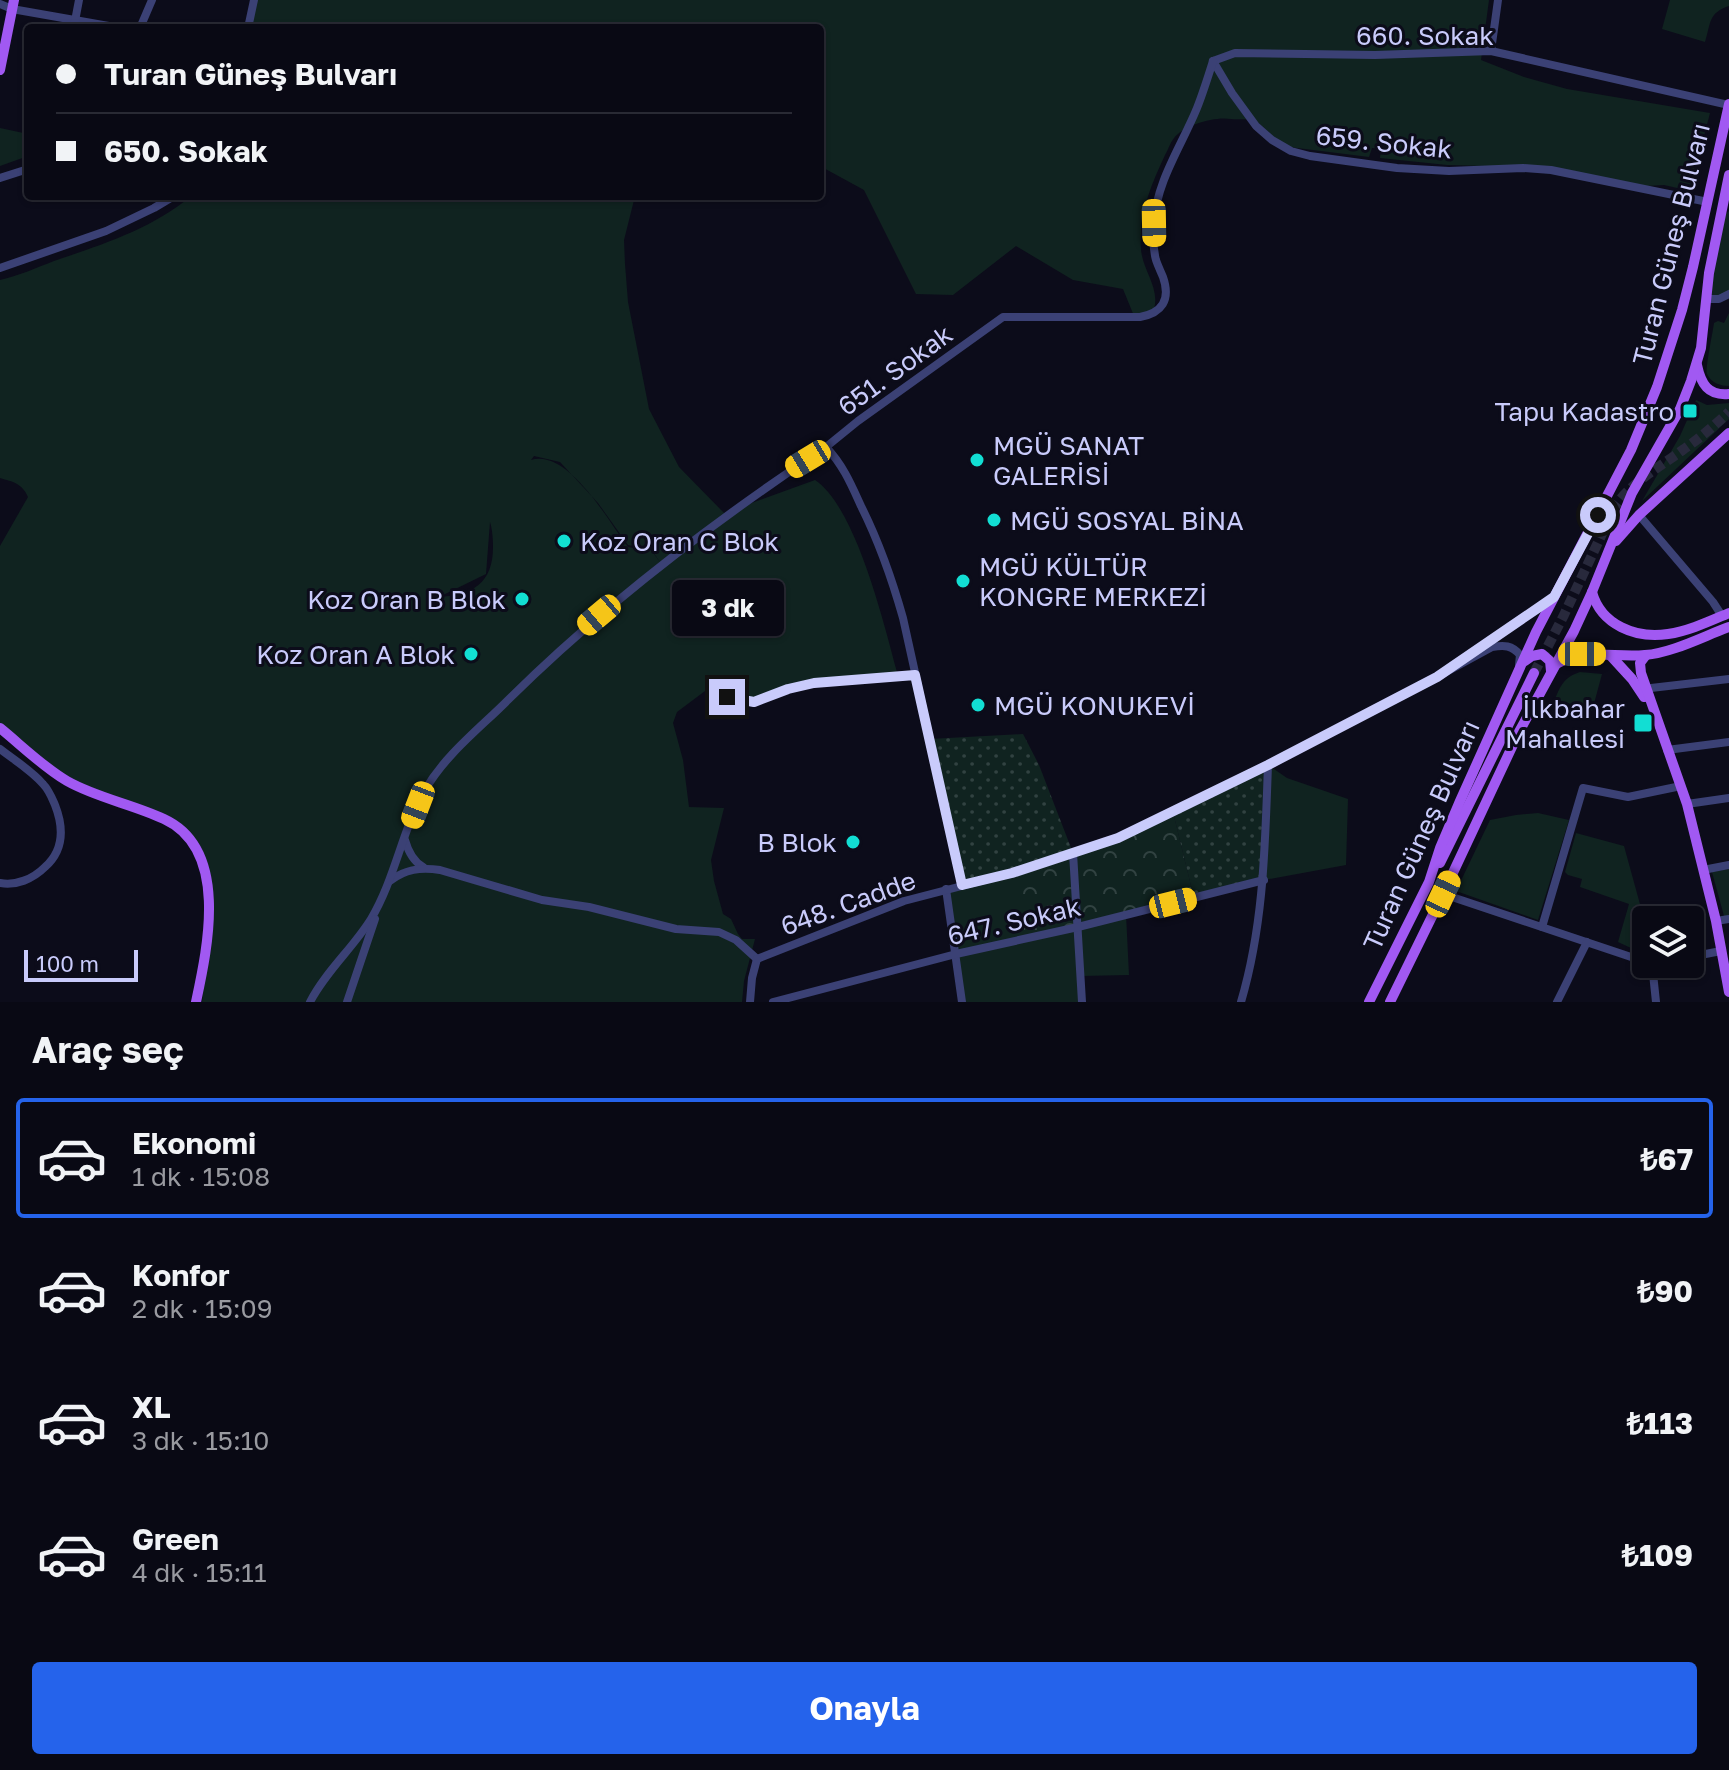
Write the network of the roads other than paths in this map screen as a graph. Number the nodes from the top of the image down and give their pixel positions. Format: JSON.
{"nodes":[{"id":1,"x":79,"y":0,"type":"edge"},
{"id":2,"x":152,"y":0,"type":"edge"},
{"id":3,"x":254,"y":0,"type":"edge"},
{"id":4,"x":1498,"y":0,"type":"edge"},
{"id":5,"x":0,"y":4,"type":"edge"},
{"id":6,"x":13,"y":5,"type":"edge"},
{"id":7,"x":75,"y":21,"type":"junction"},
{"id":8,"x":94,"y":24,"type":"edge"},
{"id":9,"x":142,"y":24,"type":"edge"},
{"id":10,"x":249,"y":24,"type":"edge"},
{"id":11,"x":1491,"y":51,"type":"junction"},
{"id":12,"x":1213,"y":61,"type":"junction"},
{"id":13,"x":0,"y":70,"type":"edge"},
{"id":14,"x":1729,"y":105,"type":"edge"},
{"id":15,"x":24,"y":170,"type":"edge"},
{"id":16,"x":1729,"y":175,"type":"edge"},
{"id":17,"x":0,"y":178,"type":"edge"},
{"id":18,"x":167,"y":200,"type":"edge"},
{"id":19,"x":1708,"y":202,"type":"junction"},
{"id":20,"x":1729,"y":211,"type":"edge"},
{"id":21,"x":1720,"y":219,"type":"junction"},
{"id":22,"x":0,"y":268,"type":"edge"},
{"id":23,"x":1729,"y":294,"type":"edge"},
{"id":24,"x":1706,"y":299,"type":"junction"},
{"id":25,"x":1697,"y":364,"type":"junction"},
{"id":26,"x":1729,"y":394,"type":"edge"},
{"id":27,"x":1729,"y":433,"type":"edge"},
{"id":28,"x":826,"y":447,"type":"junction"},
{"id":29,"x":1639,"y":515,"type":"junction"},
{"id":30,"x":1607,"y":552,"type":"junction"},
{"id":31,"x":1592,"y":592,"type":"junction"},
{"id":32,"x":1554,"y":597,"type":"junction"},
{"id":33,"x":1726,"y":615,"type":"edge"},
{"id":34,"x":1729,"y":627,"type":"edge"},
{"id":35,"x":1610,"y":655,"type":"junction"},
{"id":36,"x":1646,"y":655,"type":"junction"},
{"id":37,"x":1520,"y":668,"type":"junction"},
{"id":38,"x":1554,"y":668,"type":"junction"},
{"id":39,"x":1534,"y":673,"type":"tunnel mouth"},
{"id":40,"x":915,"y":675,"type":"junction"},
{"id":41,"x":1437,"y":677,"type":"junction"},
{"id":42,"x":1729,"y":679,"type":"edge"},
{"id":43,"x":1644,"y":691,"type":"junction"},
{"id":44,"x":710,"y":692,"type":"dead end"},
{"id":45,"x":0,"y":728,"type":"edge"},
{"id":46,"x":1729,"y":742,"type":"edge"},
{"id":47,"x":0,"y":749,"type":"edge"},
{"id":48,"x":1667,"y":750,"type":"junction"},
{"id":49,"x":1268,"y":765,"type":"junction"},
{"id":50,"x":1681,"y":786,"type":"junction"},
{"id":51,"x":1729,"y":798,"type":"edge"},
{"id":52,"x":1687,"y":804,"type":"junction"},
{"id":53,"x":405,"y":839,"type":"junction"},
{"id":54,"x":1073,"y":853,"type":"junction"},
{"id":55,"x":1729,"y":865,"type":"edge"},
{"id":56,"x":424,"y":868,"type":"junction"},
{"id":57,"x":1703,"y":870,"type":"junction"},
{"id":58,"x":1264,"y":880,"type":"junction"},
{"id":59,"x":388,"y":882,"type":"junction"},
{"id":60,"x":1429,"y":882,"type":"junction"},
{"id":61,"x":0,"y":883,"type":"edge"},
{"id":62,"x":962,"y":885,"type":"junction"},
{"id":63,"x":946,"y":889,"type":"junction"},
{"id":64,"x":1443,"y":894,"type":"junction"},
{"id":65,"x":1729,"y":919,"type":"edge"},
{"id":66,"x":1716,"y":921,"type":"junction"},
{"id":67,"x":1078,"y":927,"type":"junction"},
{"id":68,"x":1542,"y":927,"type":"junction"},
{"id":69,"x":1587,"y":942,"type":"junction"},
{"id":70,"x":1721,"y":951,"type":"junction"},
{"id":71,"x":956,"y":954,"type":"junction"},
{"id":72,"x":1704,"y":954,"type":"edge"},
{"id":73,"x":1632,"y":957,"type":"edge"},
{"id":74,"x":757,"y":959,"type":"junction"},
{"id":75,"x":1728,"y":977,"type":"edge"},
{"id":76,"x":1653,"y":978,"type":"edge"},
{"id":77,"x":1729,"y":992,"type":"edge"},
{"id":78,"x":196,"y":1002,"type":"edge"},
{"id":79,"x":310,"y":1002,"type":"edge"},
{"id":80,"x":347,"y":1002,"type":"edge"},
{"id":81,"x":750,"y":1002,"type":"edge"},
{"id":82,"x":773,"y":1002,"type":"edge"},
{"id":83,"x":962,"y":1002,"type":"edge"},
{"id":84,"x":1082,"y":1002,"type":"edge"},
{"id":85,"x":1241,"y":1002,"type":"edge"},
{"id":86,"x":1369,"y":1002,"type":"edge"},
{"id":87,"x":1390,"y":1002,"type":"edge"},
{"id":88,"x":1557,"y":1002,"type":"edge"},
{"id":89,"x":1656,"y":1002,"type":"edge"}],
"edges":[{"from":1,"to":7,"type":"street"},
{"from":2,"to":9,"type":"street"},
{"from":3,"to":10,"type":"street"},
{"from":4,"to":11,"type":"street"},
{"from":5,"to":6,"type":"street"},
{"from":6,"to":7,"type":"street"},
{"from":6,"to":13,"type":"main road"},
{"from":7,"to":8,"type":"street"},
{"from":11,"to":12,"type":"street","name":"660. Sokak"},
{"from":11,"to":14,"type":"street","name":"660. Sokak"},
{"from":12,"to":19,"type":"street","name":"659. Sokak"},
{"from":12,"to":28,"type":"street","name":"651. Sokak"},
{"from":14,"to":19,"type":"main road","name":"Turan Güneş Bulvarı"},
{"from":15,"to":17,"type":"street"},
{"from":16,"to":21,"type":"main road","name":"Turan Güneş Bulvarı"},
{"from":18,"to":22,"type":"street"},
{"from":19,"to":32,"type":"main road","name":"Turan Güneş Bulvarı"},
{"from":20,"to":21,"type":"main road"},
{"from":21,"to":24,"type":"main road","name":"Turan Güneş Bulvarı"},
{"from":23,"to":24,"type":"street"},
{"from":24,"to":25,"type":"main road","name":"Turan Güneş Bulvarı"},
{"from":25,"to":26,"type":"main road"},
{"from":25,"to":30,"type":"main road","name":"Turan Güneş Bulvarı"},
{"from":27,"to":29,"type":"main road"},
{"from":28,"to":40,"type":"street","name":"651. Sokak"},
{"from":28,"to":53,"type":"street"},
{"from":29,"to":30,"type":"main road"},
{"from":29,"to":33,"type":"street"},
{"from":30,"to":31,"type":"main road","name":"Turan Güneş Bulvarı"},
{"from":31,"to":33,"type":"main road"},
{"from":31,"to":38,"type":"main road","name":"Turan Güneş Bulvarı"},
{"from":32,"to":37,"type":"main road","name":"Turan Güneş Bulvarı"},
{"from":32,"to":41,"type":"street"},
{"from":34,"to":36,"type":"main road"},
{"from":35,"to":36,"type":"main road"},
{"from":35,"to":38,"type":"main road"},
{"from":35,"to":43,"type":"main road"},
{"from":36,"to":43,"type":"main road"},
{"from":37,"to":38,"type":"main road"},
{"from":37,"to":41,"type":"street"},
{"from":37,"to":60,"type":"main road","name":"Turan Güneş Bulvarı"},
{"from":38,"to":64,"type":"main road","name":"Turan Güneş Bulvarı"},
{"from":39,"to":60,"type":"main road"},
{"from":40,"to":44,"type":"street"},
{"from":40,"to":62,"type":"street","name":"651. Sokak"},
{"from":41,"to":49,"type":"street","name":"648. Cadde"},
{"from":42,"to":43,"type":"street"},
{"from":43,"to":48,"type":"main road"},
{"from":45,"to":78,"type":"main road"},
{"from":46,"to":48,"type":"street"},
{"from":47,"to":61,"type":"street"},
{"from":48,"to":50,"type":"main road"},
{"from":49,"to":54,"type":"street","name":"648. Cadde"},
{"from":49,"to":58,"type":"street"},
{"from":50,"to":52,"type":"main road"},
{"from":50,"to":68,"type":"street"},
{"from":51,"to":52,"type":"street"},
{"from":52,"to":57,"type":"main road"},
{"from":53,"to":56,"type":"street"},
{"from":53,"to":59,"type":"street"},
{"from":54,"to":62,"type":"street","name":"648. Cadde"},
{"from":54,"to":67,"type":"street"},
{"from":55,"to":57,"type":"street"},
{"from":56,"to":59,"type":"street"},
{"from":56,"to":74,"type":"street"},
{"from":57,"to":66,"type":"main road"},
{"from":58,"to":67,"type":"street","name":"647. Sokak"},
{"from":58,"to":85,"type":"street"},
{"from":59,"to":79,"type":"street"},
{"from":59,"to":80,"type":"street"},
{"from":60,"to":86,"type":"main road","name":"Turan Güneş Bulvarı"},
{"from":62,"to":63,"type":"street","name":"648. Cadde"},
{"from":63,"to":71,"type":"street"},
{"from":63,"to":74,"type":"street","name":"648. Cadde"},
{"from":64,"to":68,"type":"street"},
{"from":64,"to":87,"type":"main road","name":"Turan Güneş Bulvarı"},
{"from":65,"to":66,"type":"street"},
{"from":66,"to":70,"type":"main road"},
{"from":67,"to":71,"type":"street","name":"647. Sokak"},
{"from":67,"to":84,"type":"street"},
{"from":68,"to":69,"type":"street"},
{"from":69,"to":73,"type":"street"},
{"from":69,"to":88,"type":"street"},
{"from":70,"to":72,"type":"street"},
{"from":70,"to":75,"type":"main road"},
{"from":71,"to":82,"type":"street","name":"647. Sokak"},
{"from":71,"to":83,"type":"street"},
{"from":74,"to":81,"type":"street"},
{"from":75,"to":77,"type":"main road"},
{"from":76,"to":89,"type":"street"}]}
